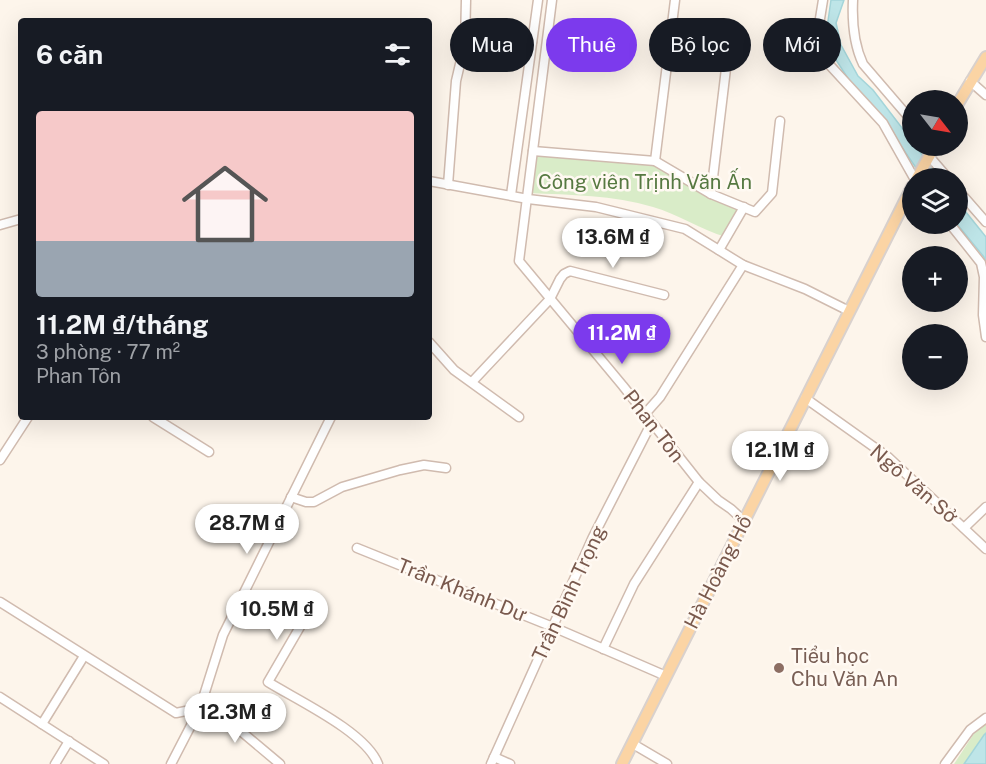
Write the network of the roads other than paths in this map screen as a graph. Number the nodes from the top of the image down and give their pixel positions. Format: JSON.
{"nodes":[{"id":1,"x":466,"y":0,"type":"edge"},
{"id":2,"x":538,"y":0,"type":"edge"},
{"id":3,"x":552,"y":0,"type":"edge"},
{"id":4,"x":675,"y":0,"type":"edge"},
{"id":5,"x":823,"y":0,"type":"edge"},
{"id":6,"x":853,"y":0,"type":"edge"},
{"id":7,"x":466,"y":18,"type":"edge"},
{"id":8,"x":534,"y":28,"type":"edge"},
{"id":9,"x":986,"y":57,"type":"edge"},
{"id":10,"x":459,"y":72,"type":"edge"},
{"id":11,"x":528,"y":72,"type":"edge"},
{"id":12,"x":726,"y":72,"type":"edge"},
{"id":13,"x":970,"y":81,"type":"junction"},
{"id":14,"x":965,"y":90,"type":"edge"},
{"id":15,"x":986,"y":95,"type":"edge"},
{"id":16,"x":902,"y":109,"type":"edge"},
{"id":17,"x":780,"y":121,"type":"dead end"},
{"id":18,"x":533,"y":151,"type":"junction"},
{"id":19,"x":655,"y":161,"type":"junction"},
{"id":20,"x":909,"y":168,"type":"edge"},
{"id":21,"x":432,"y":182,"type":"edge"},
{"id":22,"x":448,"y":185,"type":"junction"},
{"id":23,"x":711,"y":194,"type":"junction"},
{"id":24,"x":511,"y":195,"type":"junction"},
{"id":25,"x":528,"y":199,"type":"junction"},
{"id":26,"x":968,"y":202,"type":"edge"},
{"id":27,"x":744,"y":207,"type":"junction"},
{"id":28,"x":902,"y":208,"type":"edge"},
{"id":29,"x":18,"y":220,"type":"edge"},
{"id":30,"x":986,"y":222,"type":"edge"},
{"id":31,"x":0,"y":225,"type":"edge"},
{"id":32,"x":958,"y":234,"type":"edge"},
{"id":33,"x":719,"y":250,"type":"junction"},
{"id":34,"x":743,"y":264,"type":"junction"},
{"id":35,"x":664,"y":295,"type":"dead end"},
{"id":36,"x":550,"y":299,"type":"junction"},
{"id":37,"x":849,"y":311,"type":"junction"},
{"id":38,"x":986,"y":337,"type":"edge"},
{"id":39,"x":432,"y":345,"type":"edge"},
{"id":40,"x":472,"y":382,"type":"junction"},
{"id":41,"x":806,"y":398,"type":"junction"},
{"id":42,"x":644,"y":415,"type":"junction"},
{"id":43,"x":519,"y":417,"type":"dead end"},
{"id":44,"x":26,"y":420,"type":"edge"},
{"id":45,"x":158,"y":420,"type":"edge"},
{"id":46,"x":330,"y":420,"type":"edge"},
{"id":47,"x":651,"y":424,"type":"junction"},
{"id":48,"x":209,"y":452,"type":"dead end"},
{"id":49,"x":0,"y":460,"type":"edge"},
{"id":50,"x":446,"y":468,"type":"dead end"},
{"id":51,"x":699,"y":482,"type":"junction"},
{"id":52,"x":291,"y":497,"type":"junction"},
{"id":53,"x":986,"y":507,"type":"edge"},
{"id":54,"x":744,"y":521,"type":"junction"},
{"id":55,"x":964,"y":528,"type":"junction"},
{"id":56,"x":357,"y":548,"type":"dead end"},
{"id":57,"x":986,"y":549,"type":"edge"},
{"id":58,"x":0,"y":602,"type":"edge"},
{"id":59,"x":308,"y":613,"type":"dead end"},
{"id":60,"x":553,"y":627,"type":"junction"},
{"id":61,"x":603,"y":649,"type":"junction"},
{"id":62,"x":84,"y":656,"type":"junction"},
{"id":63,"x":666,"y":676,"type":"junction"},
{"id":64,"x":0,"y":697,"type":"edge"},
{"id":65,"x":200,"y":708,"type":"junction"},
{"id":66,"x":986,"y":718,"type":"edge"},
{"id":67,"x":42,"y":724,"type":"junction"},
{"id":68,"x":69,"y":741,"type":"junction"},
{"id":69,"x":633,"y":744,"type":"junction"},
{"id":70,"x":493,"y":760,"type":"edge"},
{"id":71,"x":55,"y":764,"type":"edge"},
{"id":72,"x":104,"y":764,"type":"edge"},
{"id":73,"x":171,"y":764,"type":"edge"},
{"id":74,"x":280,"y":764,"type":"edge"},
{"id":75,"x":378,"y":764,"type":"edge"},
{"id":76,"x":510,"y":764,"type":"edge"},
{"id":77,"x":622,"y":764,"type":"edge"},
{"id":78,"x":667,"y":764,"type":"edge"},
{"id":79,"x":945,"y":764,"type":"edge"}],
"edges":[{"from":1,"to":7,"type":"street"},
{"from":2,"to":8,"type":"street"},
{"from":3,"to":18,"type":"street","name":"Phan Tôn"},
{"from":4,"to":19,"type":"street"},
{"from":5,"to":20,"type":"street"},
{"from":6,"to":16,"type":"street"},
{"from":9,"to":13,"type":"main road"},
{"from":10,"to":22,"type":"street"},
{"from":11,"to":24,"type":"street"},
{"from":12,"to":23,"type":"street"},
{"from":13,"to":14,"type":"main road"},
{"from":13,"to":15,"type":"street"},
{"from":17,"to":27,"type":"street"},
{"from":18,"to":19,"type":"street"},
{"from":18,"to":25,"type":"street","name":"Phan Tôn"},
{"from":19,"to":23,"type":"street"},
{"from":21,"to":22,"type":"street"},
{"from":22,"to":24,"type":"street"},
{"from":23,"to":27,"type":"street"},
{"from":24,"to":25,"type":"street"},
{"from":25,"to":33,"type":"street"},
{"from":25,"to":36,"type":"street","name":"Phan Tôn"},
{"from":26,"to":30,"type":"street"},
{"from":27,"to":33,"type":"street"},
{"from":28,"to":37,"type":"main road","name":"Hà Hoàng Hổ"},
{"from":29,"to":31,"type":"street"},
{"from":32,"to":38,"type":"street"},
{"from":33,"to":34,"type":"street"},
{"from":34,"to":37,"type":"street"},
{"from":34,"to":42,"type":"street"},
{"from":35,"to":36,"type":"street"},
{"from":36,"to":40,"type":"street"},
{"from":36,"to":42,"type":"street","name":"Phan Tôn"},
{"from":37,"to":41,"type":"main road","name":"Hà Hoàng Hổ"},
{"from":39,"to":40,"type":"street"},
{"from":40,"to":43,"type":"street"},
{"from":41,"to":54,"type":"main road","name":"Hà Hoàng Hổ"},
{"from":41,"to":55,"type":"street","name":"Ngô Văn Sở"},
{"from":42,"to":47,"type":"street","name":"Phan Tôn"},
{"from":44,"to":49,"type":"street"},
{"from":45,"to":48,"type":"street"},
{"from":46,"to":52,"type":"street"},
{"from":47,"to":51,"type":"street","name":"Phan Tôn"},
{"from":47,"to":60,"type":"street","name":"Trần Bình Trọng"},
{"from":50,"to":52,"type":"street"},
{"from":51,"to":54,"type":"street","name":"Phan Tôn"},
{"from":51,"to":61,"type":"street"},
{"from":52,"to":65,"type":"street"},
{"from":53,"to":55,"type":"street"},
{"from":54,"to":63,"type":"main road","name":"Hà Hoàng Hổ"},
{"from":55,"to":57,"type":"street","name":"Ngô Văn Sở"},
{"from":56,"to":60,"type":"street","name":"Trần Khánh Dư"},
{"from":58,"to":62,"type":"street"},
{"from":59,"to":75,"type":"street"},
{"from":60,"to":61,"type":"street","name":"Trần Khánh Dư"},
{"from":60,"to":70,"type":"street","name":"Trần Bình Trọng"},
{"from":61,"to":63,"type":"street","name":"Trần Khánh Dư"},
{"from":62,"to":65,"type":"street"},
{"from":62,"to":67,"type":"street"},
{"from":63,"to":69,"type":"main road","name":"Hà Hoàng Hổ"},
{"from":64,"to":67,"type":"street"},
{"from":65,"to":73,"type":"street"},
{"from":65,"to":74,"type":"street"},
{"from":66,"to":79,"type":"street"},
{"from":67,"to":68,"type":"street"},
{"from":68,"to":71,"type":"street"},
{"from":68,"to":72,"type":"street"},
{"from":69,"to":77,"type":"main road","name":"Hà Hoàng Hổ"},
{"from":69,"to":78,"type":"street"},
{"from":70,"to":76,"type":"street"}]}
